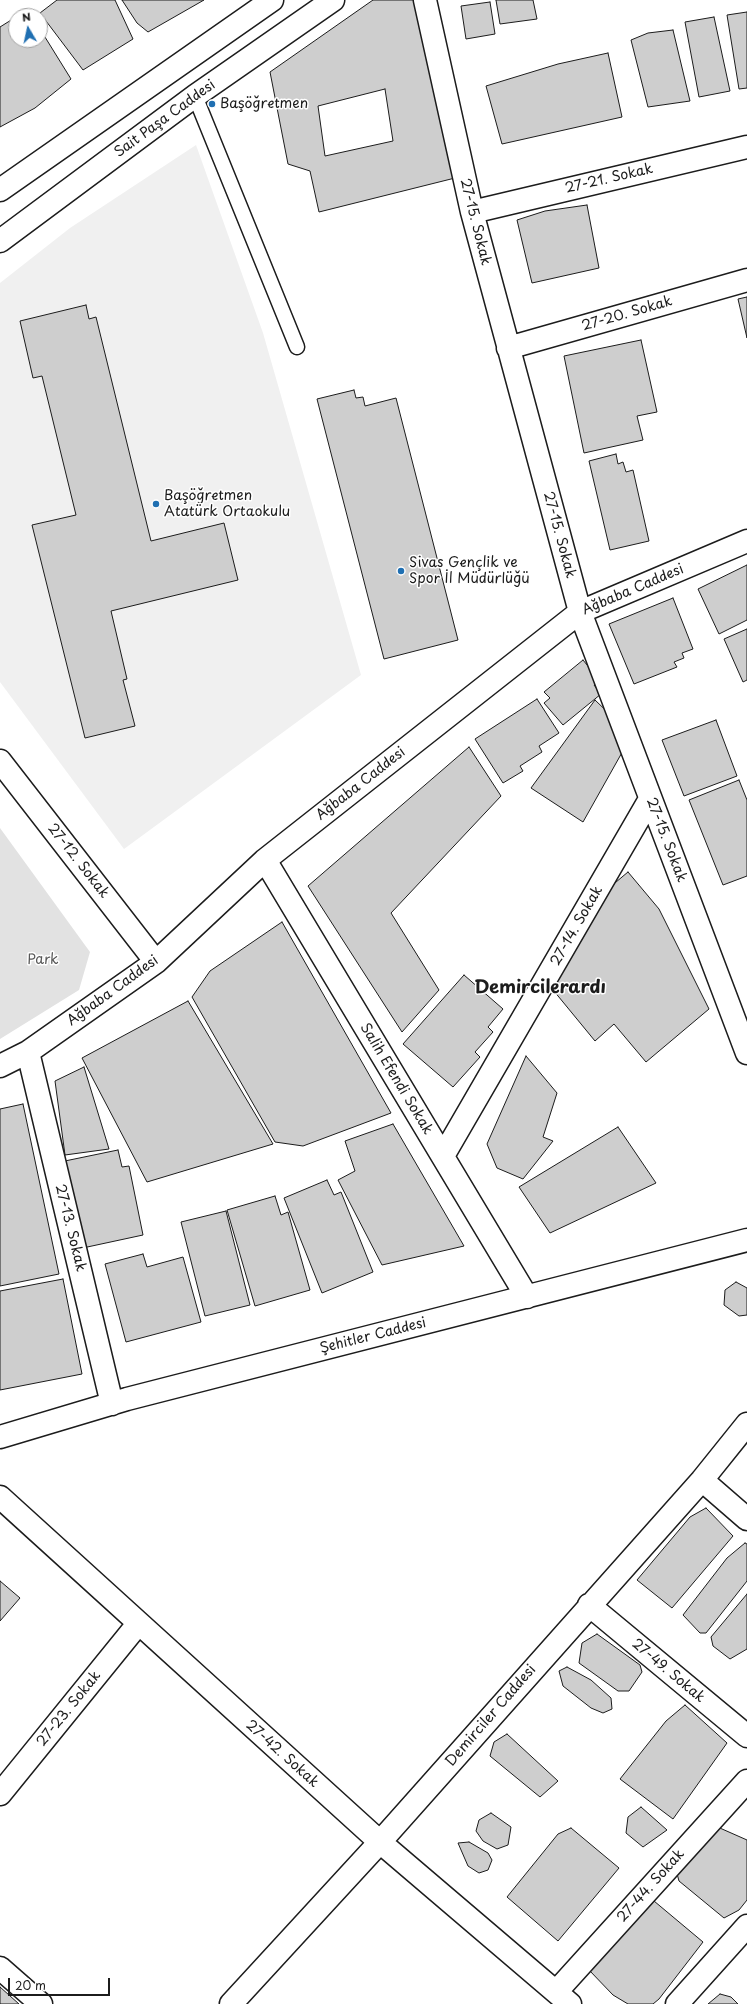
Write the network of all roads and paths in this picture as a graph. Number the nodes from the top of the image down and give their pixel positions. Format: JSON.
{"nodes":[{"id":1,"x":272,"y":0,"type":"edge"},
{"id":2,"x":333,"y":0,"type":"edge"},
{"id":3,"x":425,"y":0,"type":"edge"},
{"id":4,"x":195,"y":96,"type":"junction"},
{"id":5,"x":747,"y":147,"type":"edge"},
{"id":6,"x":0,"y":190,"type":"edge"},
{"id":7,"x":472,"y":212,"type":"junction"},
{"id":8,"x":0,"y":241,"type":"edge"},
{"id":9,"x":747,"y":280,"type":"edge"},
{"id":10,"x":297,"y":347,"type":"dead end"},
{"id":11,"x":508,"y":348,"type":"junction"},
{"id":12,"x":747,"y":541,"type":"edge"},
{"id":13,"x":580,"y":612,"type":"junction"},
{"id":14,"x":0,"y":761,"type":"edge"},
{"id":15,"x":650,"y":799,"type":"junction"},
{"id":16,"x":265,"y":860,"type":"junction"},
{"id":17,"x":156,"y":962,"type":"junction"},
{"id":18,"x":28,"y":1052,"type":"junction"},
{"id":19,"x":747,"y":1053,"type":"edge"},
{"id":20,"x":0,"y":1066,"type":"edge"},
{"id":21,"x":443,"y":1156,"type":"junction"},
{"id":22,"x":747,"y":1240,"type":"edge"},
{"id":23,"x":527,"y":1297,"type":"junction"},
{"id":24,"x":112,"y":1404,"type":"junction"},
{"id":25,"x":747,"y":1424,"type":"edge"},
{"id":26,"x":0,"y":1437,"type":"edge"},
{"id":27,"x":702,"y":1480,"type":"junction"},
{"id":28,"x":0,"y":1497,"type":"edge"},
{"id":29,"x":747,"y":1519,"type":"edge"},
{"id":30,"x":589,"y":1605,"type":"junction"},
{"id":31,"x":138,"y":1624,"type":"junction"},
{"id":32,"x":747,"y":1736,"type":"edge"},
{"id":33,"x":747,"y":1781,"type":"edge"},
{"id":34,"x":0,"y":1794,"type":"edge"},
{"id":35,"x":380,"y":1842,"type":"junction"},
{"id":36,"x":747,"y":1926,"type":"edge"},
{"id":37,"x":0,"y":1968,"type":"edge"},
{"id":38,"x":563,"y":1998,"type":"edge"},
{"id":39,"x":40,"y":2004,"type":"edge"},
{"id":40,"x":231,"y":2004,"type":"edge"},
{"id":41,"x":677,"y":2004,"type":"edge"}],
"edges":[{"from":1,"to":6,"type":"street"},
{"from":2,"to":4,"type":"street","name":"Sait Paşa Caddesi"},
{"from":3,"to":7,"type":"street","name":"27-15. Sokak"},
{"from":4,"to":8,"type":"street","name":"Sait Paşa Caddesi"},
{"from":4,"to":10,"type":"lane"},
{"from":5,"to":7,"type":"street","name":"27-21. Sokak"},
{"from":7,"to":11,"type":"street","name":"27-15. Sokak"},
{"from":9,"to":11,"type":"street","name":"27-20. Sokak"},
{"from":11,"to":13,"type":"street","name":"27-15. Sokak"},
{"from":12,"to":13,"type":"street","name":"Ağbaba Caddesi"},
{"from":13,"to":15,"type":"street","name":"27-15. Sokak"},
{"from":13,"to":16,"type":"street","name":"Ağbaba Caddesi"},
{"from":14,"to":17,"type":"street","name":"27-12. Sokak"},
{"from":15,"to":19,"type":"street","name":"27-15. Sokak"},
{"from":15,"to":21,"type":"street","name":"27-14. Sokak"},
{"from":16,"to":17,"type":"street","name":"Ağbaba Caddesi"},
{"from":16,"to":21,"type":"street","name":"Salih Efendi Sokak"},
{"from":17,"to":18,"type":"street","name":"Ağbaba Caddesi"},
{"from":18,"to":20,"type":"street","name":"Ağbaba Caddesi"},
{"from":18,"to":24,"type":"street","name":"27-13. Sokak"},
{"from":21,"to":23,"type":"street","name":"Salih Efendi Sokak"},
{"from":22,"to":23,"type":"street","name":"Şehitler Caddesi"},
{"from":23,"to":24,"type":"street","name":"Şehitler Caddesi"},
{"from":24,"to":26,"type":"street","name":"Şehitler Caddesi"},
{"from":25,"to":27,"type":"street","name":"Demirciler Caddesi"},
{"from":27,"to":29,"type":"street"},
{"from":27,"to":30,"type":"street","name":"Demirciler Caddesi"},
{"from":28,"to":31,"type":"street","name":"27-42. Sokak"},
{"from":30,"to":32,"type":"street","name":"27-49. Sokak"},
{"from":30,"to":35,"type":"street","name":"Demirciler Caddesi"},
{"from":31,"to":34,"type":"street","name":"27-23. Sokak"},
{"from":31,"to":35,"type":"street","name":"27-42. Sokak"},
{"from":33,"to":38,"type":"street","name":"27-44. Sokak"},
{"from":35,"to":38,"type":"street","name":"27-42. Sokak"},
{"from":35,"to":40,"type":"street","name":"Demirciler Caddesi"},
{"from":36,"to":41,"type":"street"},
{"from":37,"to":39,"type":"street"}]}
